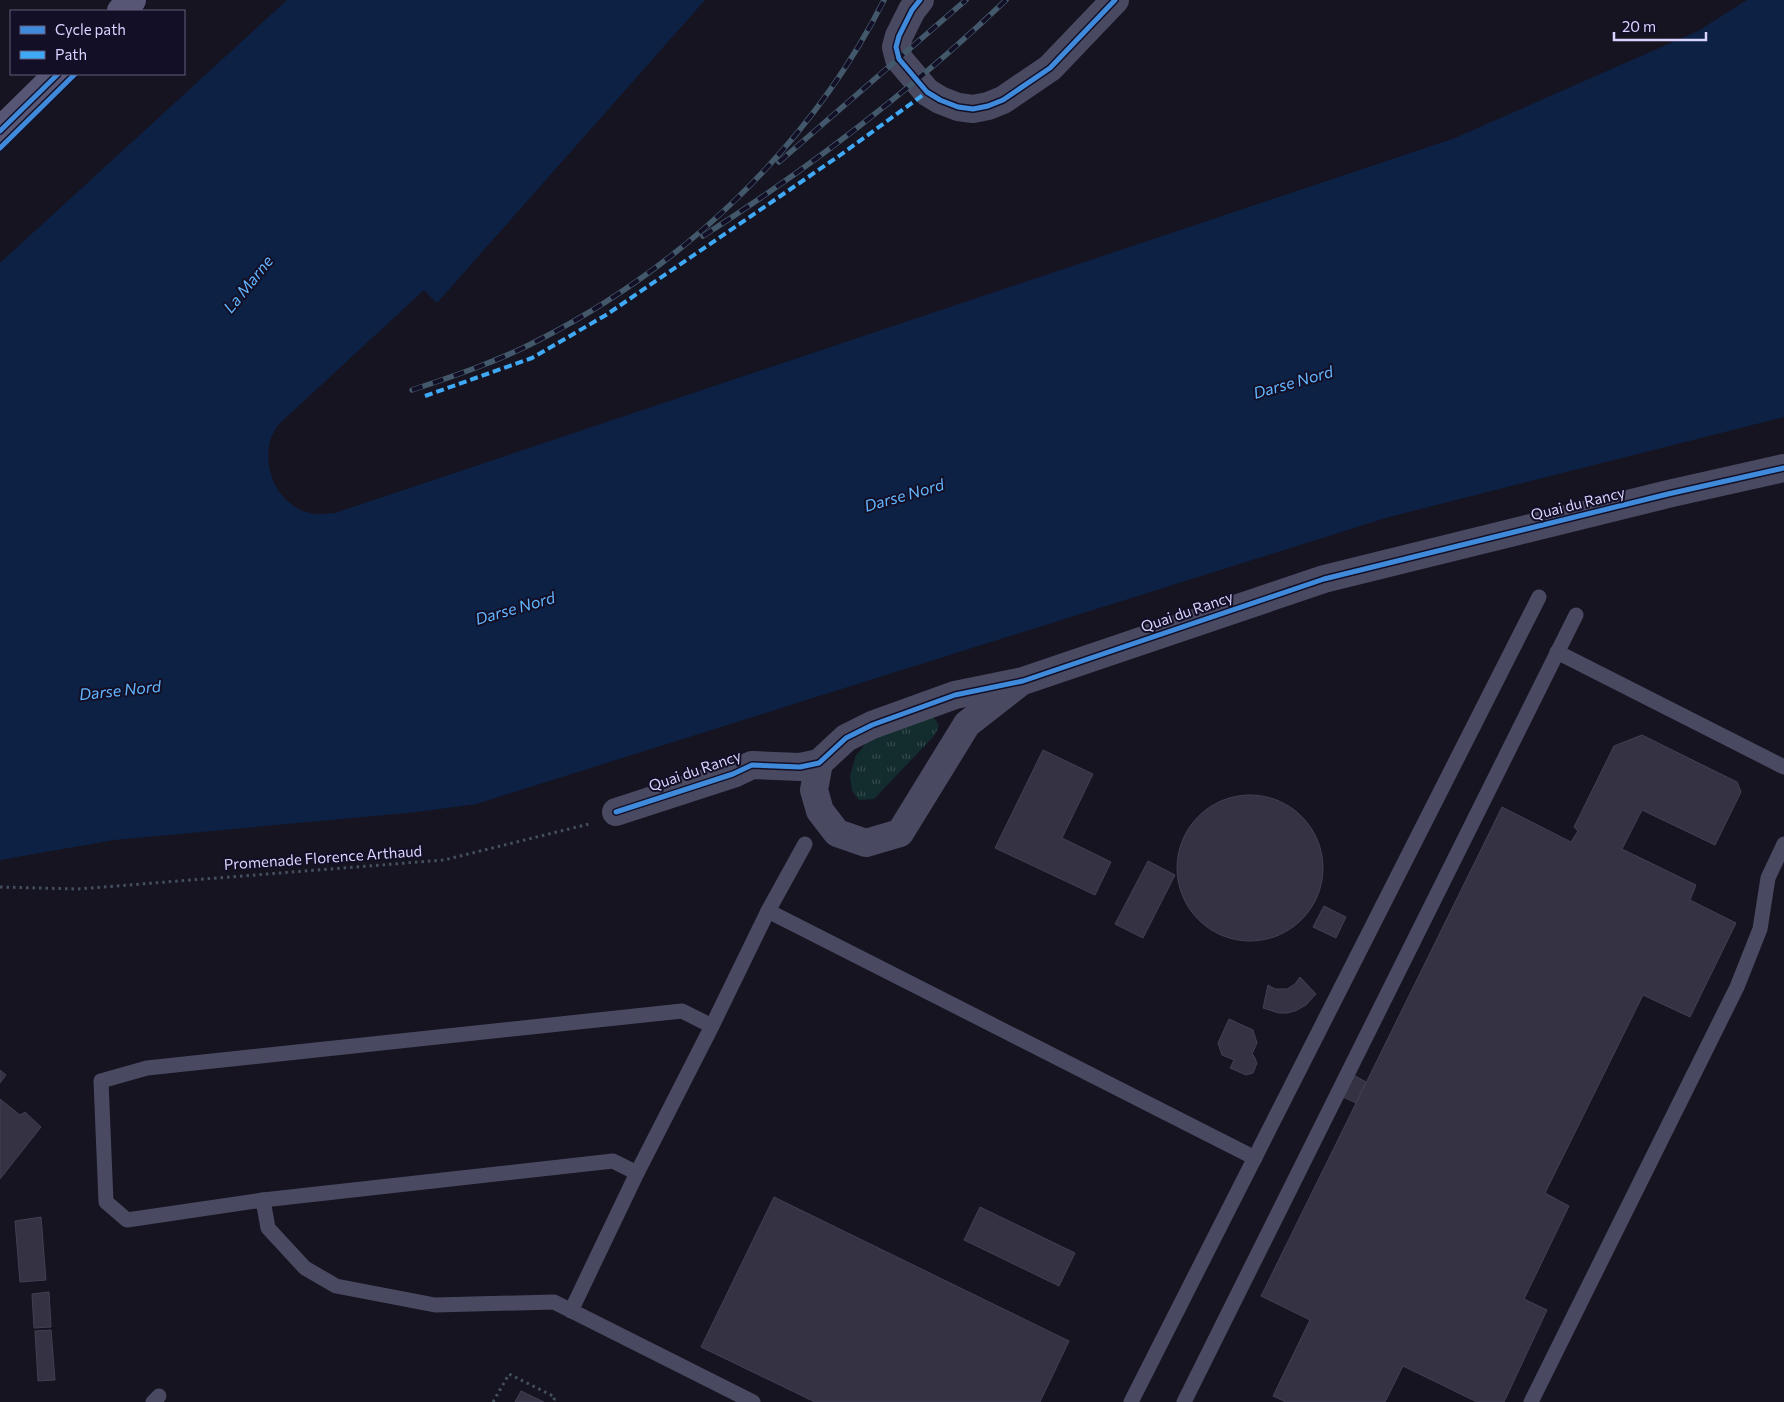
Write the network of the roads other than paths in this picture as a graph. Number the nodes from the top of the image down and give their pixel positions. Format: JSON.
{"nodes":[{"id":1,"x":132,"y":0,"type":"edge"},
{"id":2,"x":920,"y":0,"type":"edge"},
{"id":3,"x":1115,"y":0,"type":"edge"},
{"id":4,"x":122,"y":10,"type":"edge"},
{"id":5,"x":57,"y":75,"type":"edge"},
{"id":6,"x":0,"y":131,"type":"edge"},
{"id":7,"x":1784,"y":468,"type":"edge"},
{"id":8,"x":1539,"y":597,"type":"dead end"},
{"id":9,"x":1576,"y":615,"type":"dead end"},
{"id":10,"x":1557,"y":652,"type":"junction"},
{"id":11,"x":1023,"y":681,"type":"junction"},
{"id":12,"x":819,"y":763,"type":"junction"},
{"id":13,"x":1784,"y":767,"type":"edge"},
{"id":14,"x":604,"y":817,"type":"road end"},
{"id":15,"x":805,"y":844,"type":"dead end"},
{"id":16,"x":1784,"y":844,"type":"edge"},
{"id":17,"x":768,"y":911,"type":"junction"},
{"id":18,"x":712,"y":1026,"type":"junction"},
{"id":19,"x":1255,"y":1158,"type":"junction"},
{"id":20,"x":637,"y":1173,"type":"junction"},
{"id":21,"x":263,"y":1200,"type":"junction"},
{"id":22,"x":571,"y":1311,"type":"junction"},
{"id":23,"x":753,"y":1402,"type":"edge"},
{"id":24,"x":1131,"y":1402,"type":"edge"},
{"id":25,"x":1184,"y":1402,"type":"edge"},
{"id":26,"x":1531,"y":1402,"type":"edge"}],
"edges":[{"from":1,"to":4,"type":"street"},
{"from":2,"to":3,"type":"street"},
{"from":5,"to":6,"type":"street"},
{"from":7,"to":11,"type":"street","name":"Quai du Rancy"},
{"from":8,"to":19,"type":"lane"},
{"from":9,"to":10,"type":"lane"},
{"from":10,"to":13,"type":"lane"},
{"from":10,"to":25,"type":"lane"},
{"from":11,"to":12,"type":"street","name":"Quai du Rancy"},
{"from":11,"to":12,"type":"street","name":"Quai du Rancy"},
{"from":12,"to":14,"type":"street","name":"Quai du Rancy"},
{"from":15,"to":17,"type":"lane"},
{"from":16,"to":26,"type":"lane"},
{"from":17,"to":18,"type":"lane"},
{"from":17,"to":19,"type":"lane"},
{"from":18,"to":20,"type":"lane"},
{"from":18,"to":21,"type":"lane"},
{"from":19,"to":24,"type":"lane"},
{"from":20,"to":21,"type":"lane"},
{"from":20,"to":22,"type":"lane"},
{"from":21,"to":22,"type":"lane"},
{"from":22,"to":23,"type":"lane"}]}
